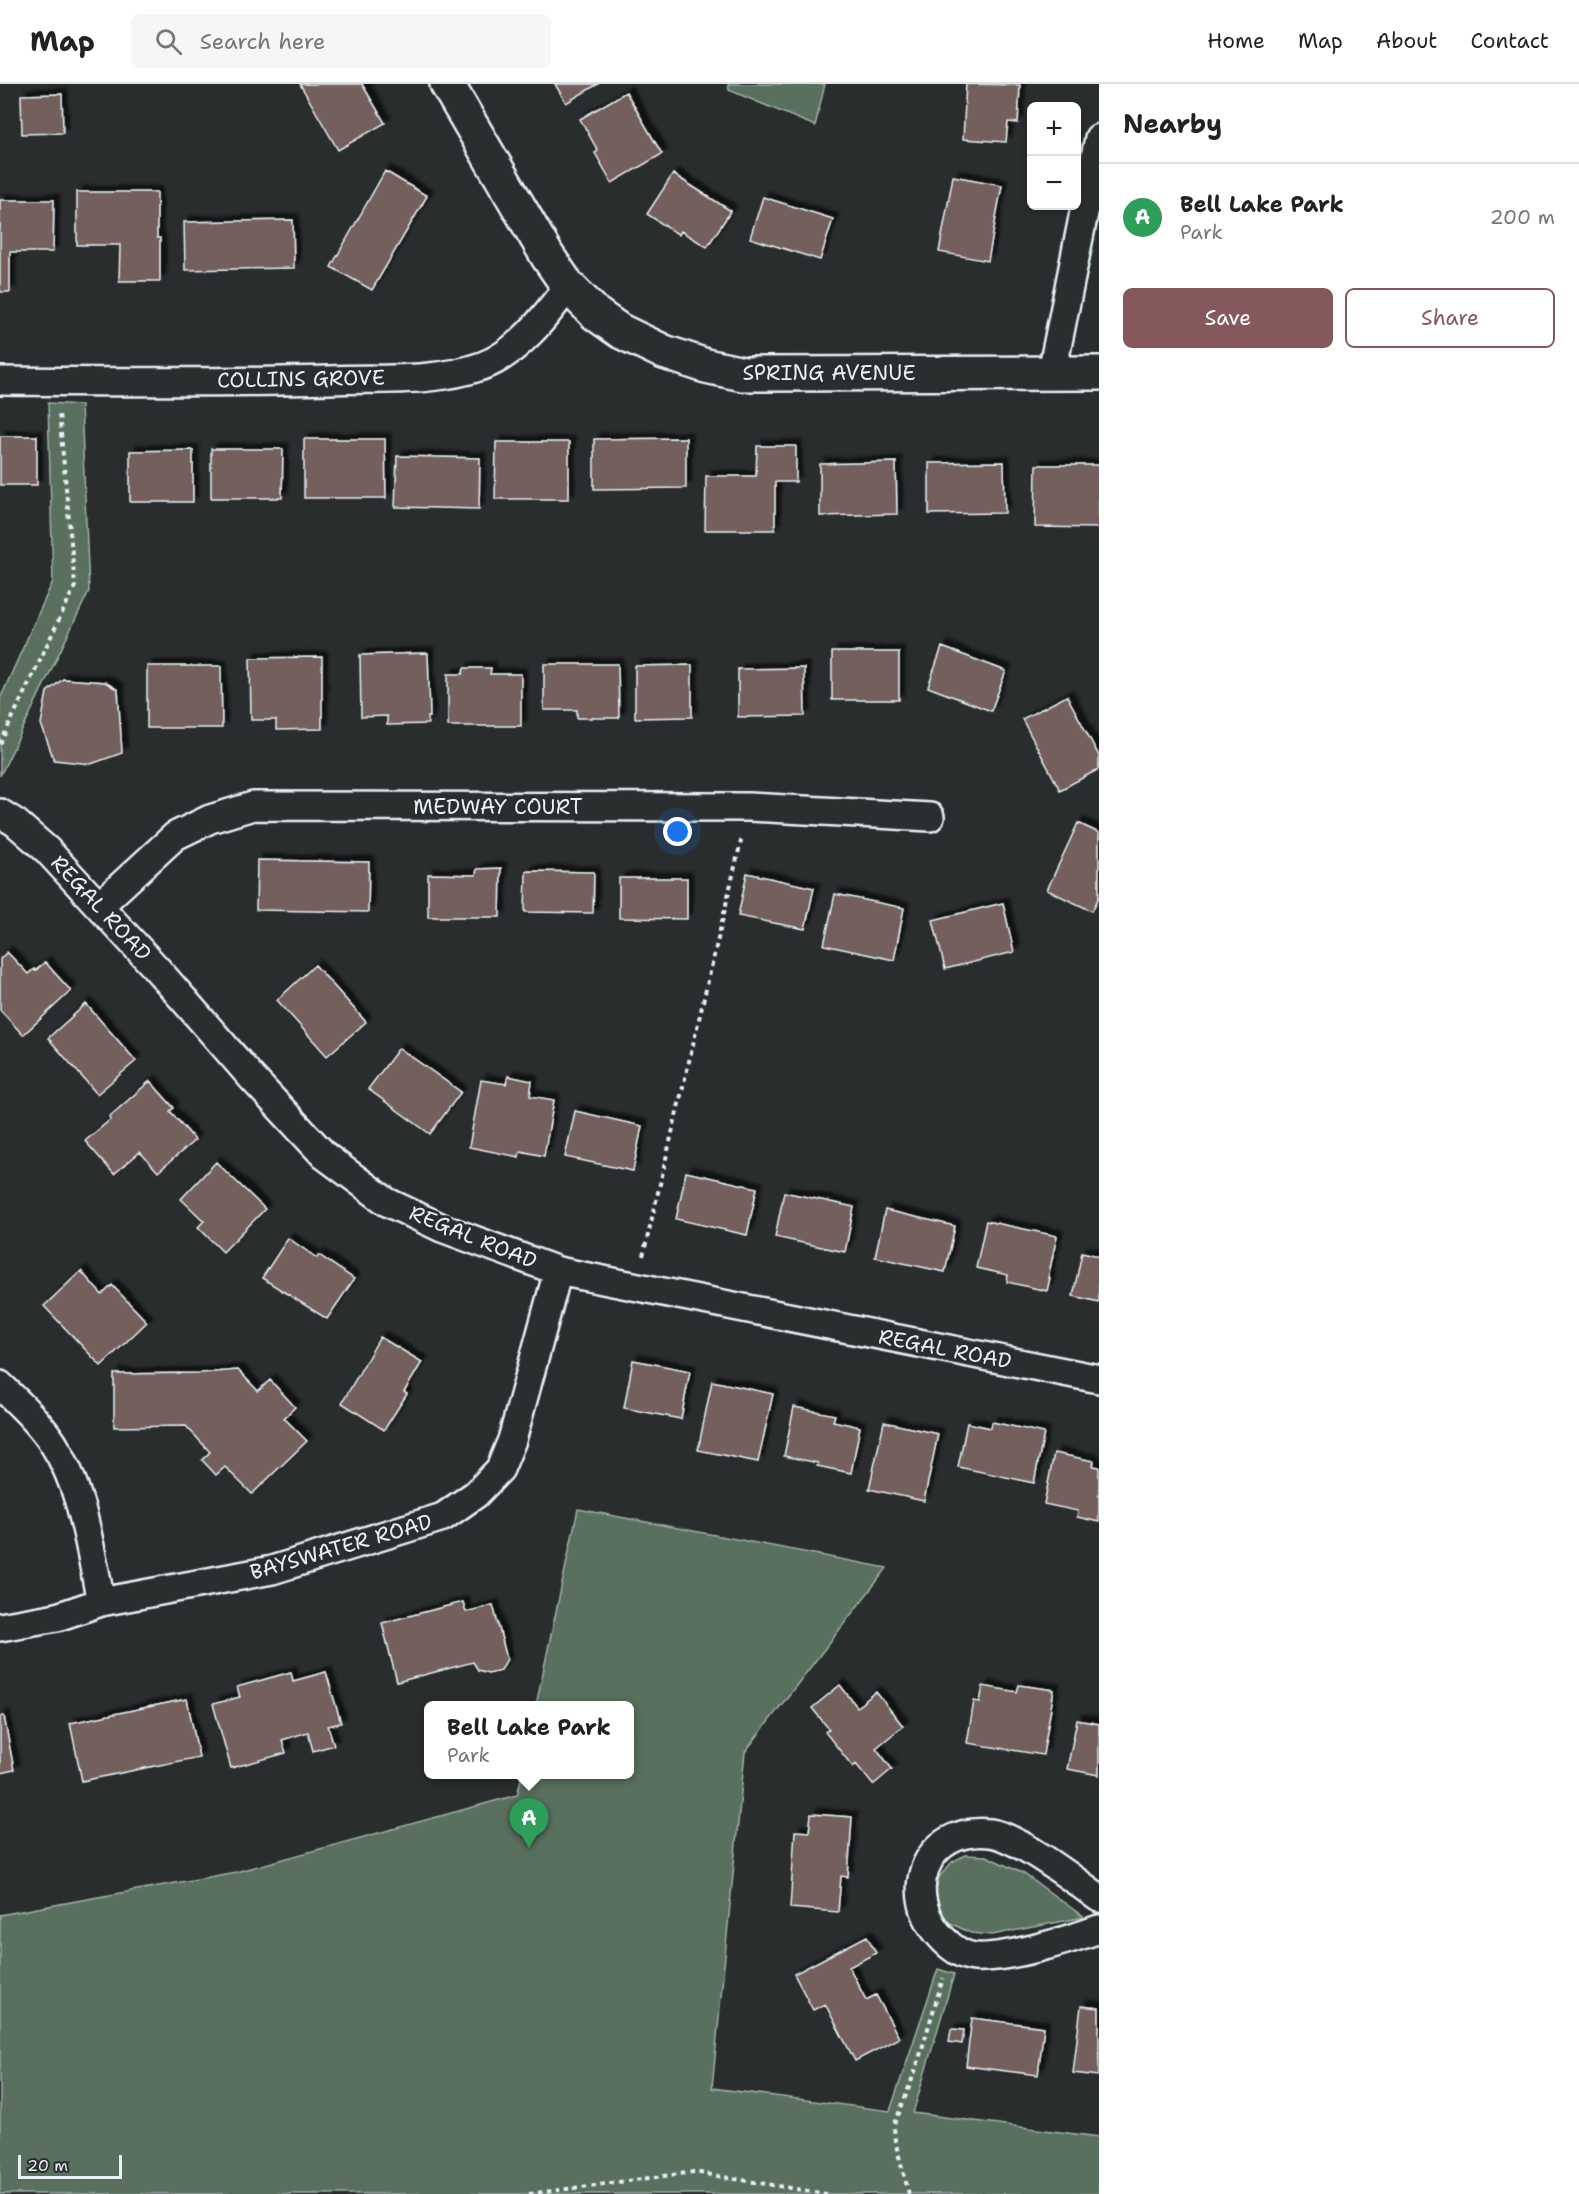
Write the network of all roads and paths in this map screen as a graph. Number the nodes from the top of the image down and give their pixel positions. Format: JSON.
{"nodes":[{"id":1,"x":447,"y":84,"type":"edge"},
{"id":2,"x":1099,"y":138,"type":"edge"},
{"id":3,"x":568,"y":286,"type":"junction"},
{"id":4,"x":1052,"y":372,"type":"junction"},
{"id":5,"x":1099,"y":373,"type":"edge"},
{"id":6,"x":0,"y":381,"type":"edge"},
{"id":7,"x":56,"y":382,"type":"junction"},
{"id":8,"x":0,"y":744,"type":"edge"},
{"id":9,"x":749,"y":807,"type":"junction"},
{"id":10,"x":0,"y":813,"type":"edge"},
{"id":11,"x":930,"y":817,"type":"dead end"},
{"id":12,"x":99,"y":906,"type":"junction"},
{"id":13,"x":558,"y":1271,"type":"junction"},
{"id":14,"x":636,"y":1288,"type":"junction"},
{"id":15,"x":1099,"y":1379,"type":"edge"},
{"id":16,"x":0,"y":1384,"type":"edge"},
{"id":17,"x":101,"y":1602,"type":"junction"},
{"id":18,"x":0,"y":1627,"type":"edge"},
{"id":19,"x":1099,"y":1898,"type":"edge"},
{"id":20,"x":1099,"y":1929,"type":"edge"},
{"id":21,"x":952,"y":1948,"type":"junction"},
{"id":22,"x":529,"y":2194,"type":"edge"},
{"id":23,"x":826,"y":2194,"type":"edge"},
{"id":24,"x":909,"y":2194,"type":"edge"}],
"edges":[{"from":1,"to":3,"type":"street","name":"SPRING AVENUE"},
{"from":2,"to":4,"type":"street"},
{"from":3,"to":4,"type":"street","name":"SPRING AVENUE"},
{"from":3,"to":7,"type":"street","name":"COLLINS GROVE"},
{"from":4,"to":5,"type":"street","name":"SPRING AVENUE"},
{"from":6,"to":7,"type":"street","name":"COLLINS GROVE"},
{"from":7,"to":8,"type":"path"},
{"from":9,"to":11,"type":"street","name":"MEDWAY COURT"},
{"from":9,"to":12,"type":"street","name":"MEDWAY COURT"},
{"from":9,"to":14,"type":"path"},
{"from":10,"to":12,"type":"street","name":"REGAL ROAD"},
{"from":12,"to":13,"type":"street","name":"REGAL ROAD"},
{"from":13,"to":14,"type":"street","name":"REGAL ROAD"},
{"from":13,"to":17,"type":"street","name":"BAYSWATER ROAD"},
{"from":14,"to":15,"type":"street","name":"REGAL ROAD"},
{"from":16,"to":17,"type":"street"},
{"from":17,"to":18,"type":"street","name":"BAYSWATER ROAD"},
{"from":19,"to":21,"type":"street"},
{"from":20,"to":21,"type":"street"},
{"from":21,"to":24,"type":"path"},
{"from":22,"to":23,"type":"path"}]}
